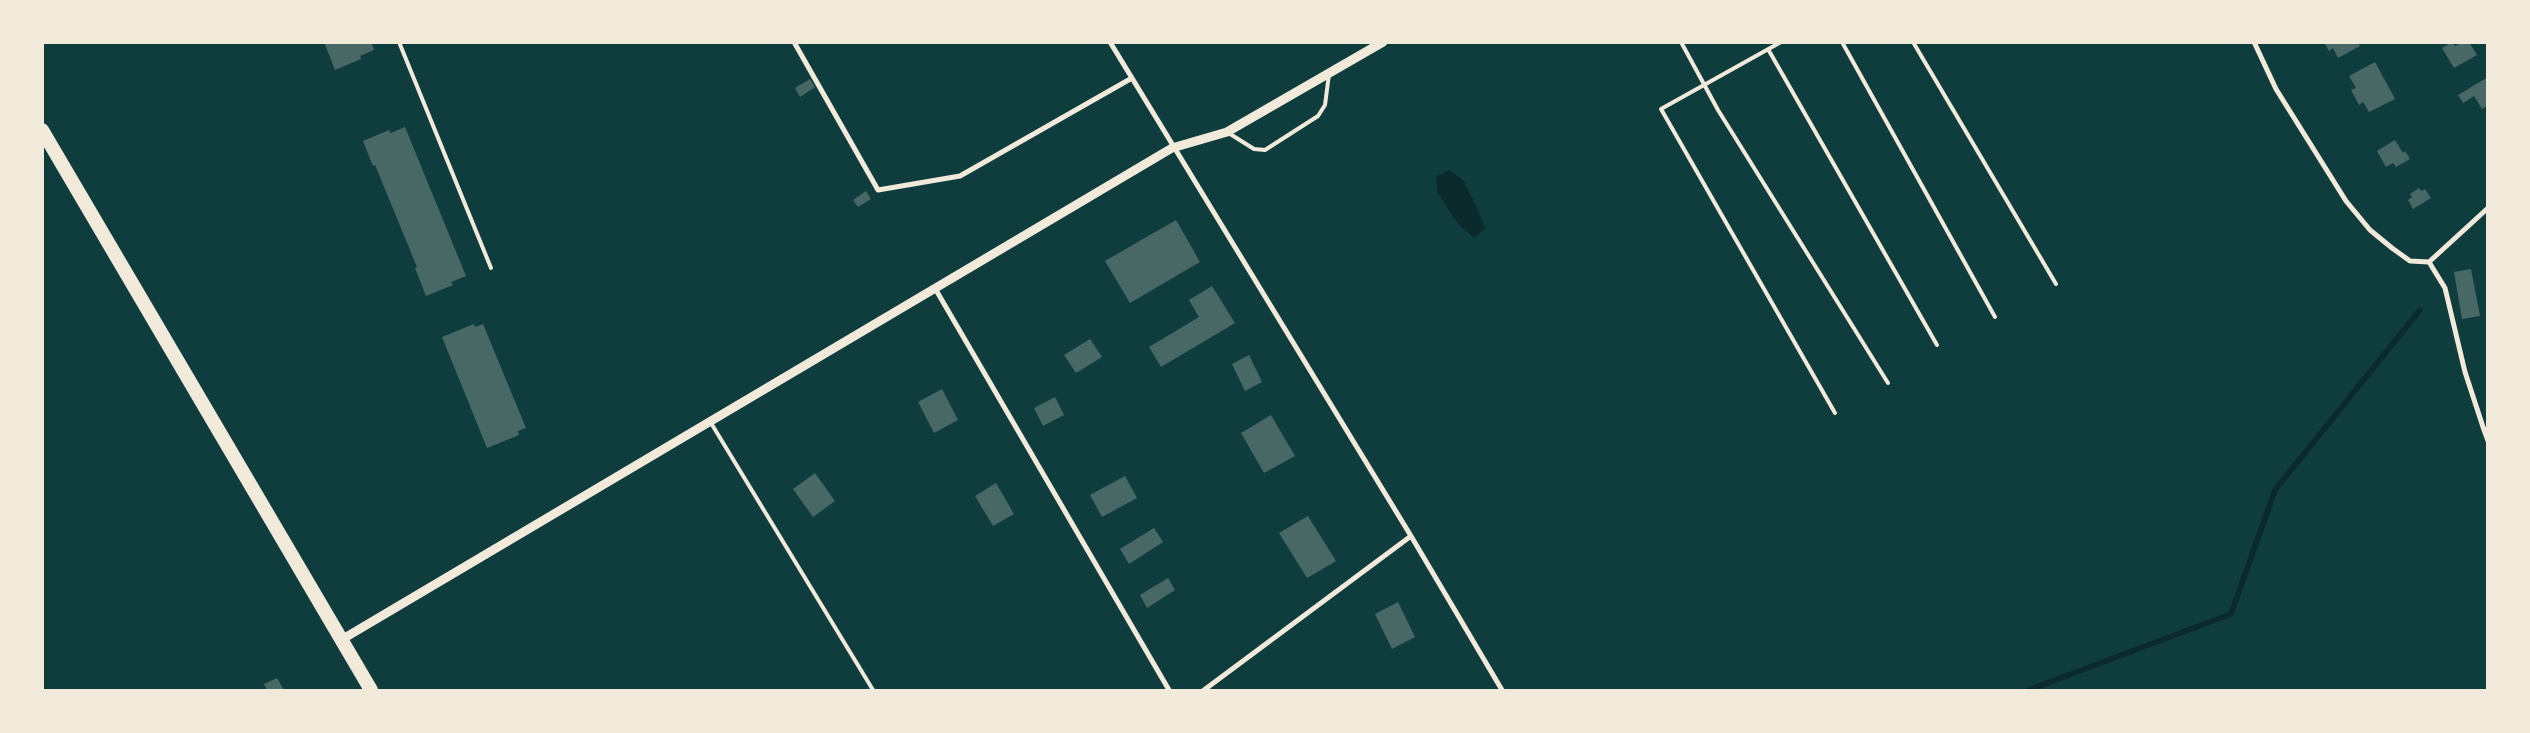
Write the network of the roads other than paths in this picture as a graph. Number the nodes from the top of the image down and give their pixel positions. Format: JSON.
{"nodes":[{"id":1,"x":399,"y":42,"type":"edge"},
{"id":2,"x":794,"y":42,"type":"edge"},
{"id":3,"x":1110,"y":42,"type":"edge"},
{"id":4,"x":1383,"y":42,"type":"edge"},
{"id":5,"x":1681,"y":42,"type":"edge"},
{"id":6,"x":1781,"y":42,"type":"edge"},
{"id":7,"x":1842,"y":42,"type":"edge"},
{"id":8,"x":1913,"y":42,"type":"edge"},
{"id":9,"x":2254,"y":42,"type":"edge"},
{"id":10,"x":1768,"y":49,"type":"junction"},
{"id":11,"x":1329,"y":74,"type":"junction"},
{"id":12,"x":1132,"y":78,"type":"junction"},
{"id":13,"x":1703,"y":84,"type":"junction"},
{"id":14,"x":42,"y":130,"type":"edge"},
{"id":15,"x":1227,"y":132,"type":"junction"},
{"id":16,"x":1172,"y":148,"type":"junction"},
{"id":17,"x":2488,"y":208,"type":"edge"},
{"id":18,"x":2429,"y":262,"type":"junction"},
{"id":19,"x":491,"y":268,"type":"dead end"},
{"id":20,"x":2056,"y":284,"type":"dead end"},
{"id":21,"x":936,"y":290,"type":"junction"},
{"id":22,"x":1995,"y":317,"type":"dead end"},
{"id":23,"x":1937,"y":345,"type":"dead end"},
{"id":24,"x":1888,"y":383,"type":"dead end"},
{"id":25,"x":1835,"y":413,"type":"dead end"},
{"id":26,"x":710,"y":421,"type":"junction"},
{"id":27,"x":2486,"y":430,"type":"edge"},
{"id":28,"x":2488,"y":441,"type":"edge"},
{"id":29,"x":1411,"y":536,"type":"junction"},
{"id":30,"x":341,"y":640,"type":"junction"},
{"id":31,"x":371,"y":690,"type":"edge"},
{"id":32,"x":872,"y":690,"type":"edge"},
{"id":33,"x":1168,"y":690,"type":"edge"},
{"id":34,"x":1204,"y":690,"type":"edge"},
{"id":35,"x":1502,"y":690,"type":"edge"}],
"edges":[{"from":1,"to":19,"type":"lane"},
{"from":2,"to":12,"type":"street"},
{"from":3,"to":12,"type":"street"},
{"from":4,"to":11,"type":"street"},
{"from":5,"to":13,"type":"lane"},
{"from":6,"to":10,"type":"lane"},
{"from":7,"to":22,"type":"lane"},
{"from":8,"to":20,"type":"lane"},
{"from":9,"to":18,"type":"street"},
{"from":10,"to":13,"type":"lane"},
{"from":10,"to":23,"type":"lane"},
{"from":11,"to":15,"type":"street"},
{"from":11,"to":15,"type":"lane"},
{"from":12,"to":16,"type":"street"},
{"from":13,"to":24,"type":"lane"},
{"from":13,"to":25,"type":"lane"},
{"from":14,"to":30,"type":"highway"},
{"from":15,"to":16,"type":"street"},
{"from":16,"to":21,"type":"street"},
{"from":16,"to":29,"type":"street"},
{"from":17,"to":18,"type":"street"},
{"from":18,"to":27,"type":"street"},
{"from":21,"to":26,"type":"street"},
{"from":21,"to":33,"type":"street"},
{"from":26,"to":30,"type":"street"},
{"from":26,"to":32,"type":"lane"},
{"from":27,"to":28,"type":"street"},
{"from":29,"to":34,"type":"street"},
{"from":29,"to":35,"type":"street"},
{"from":30,"to":31,"type":"highway"}]}
